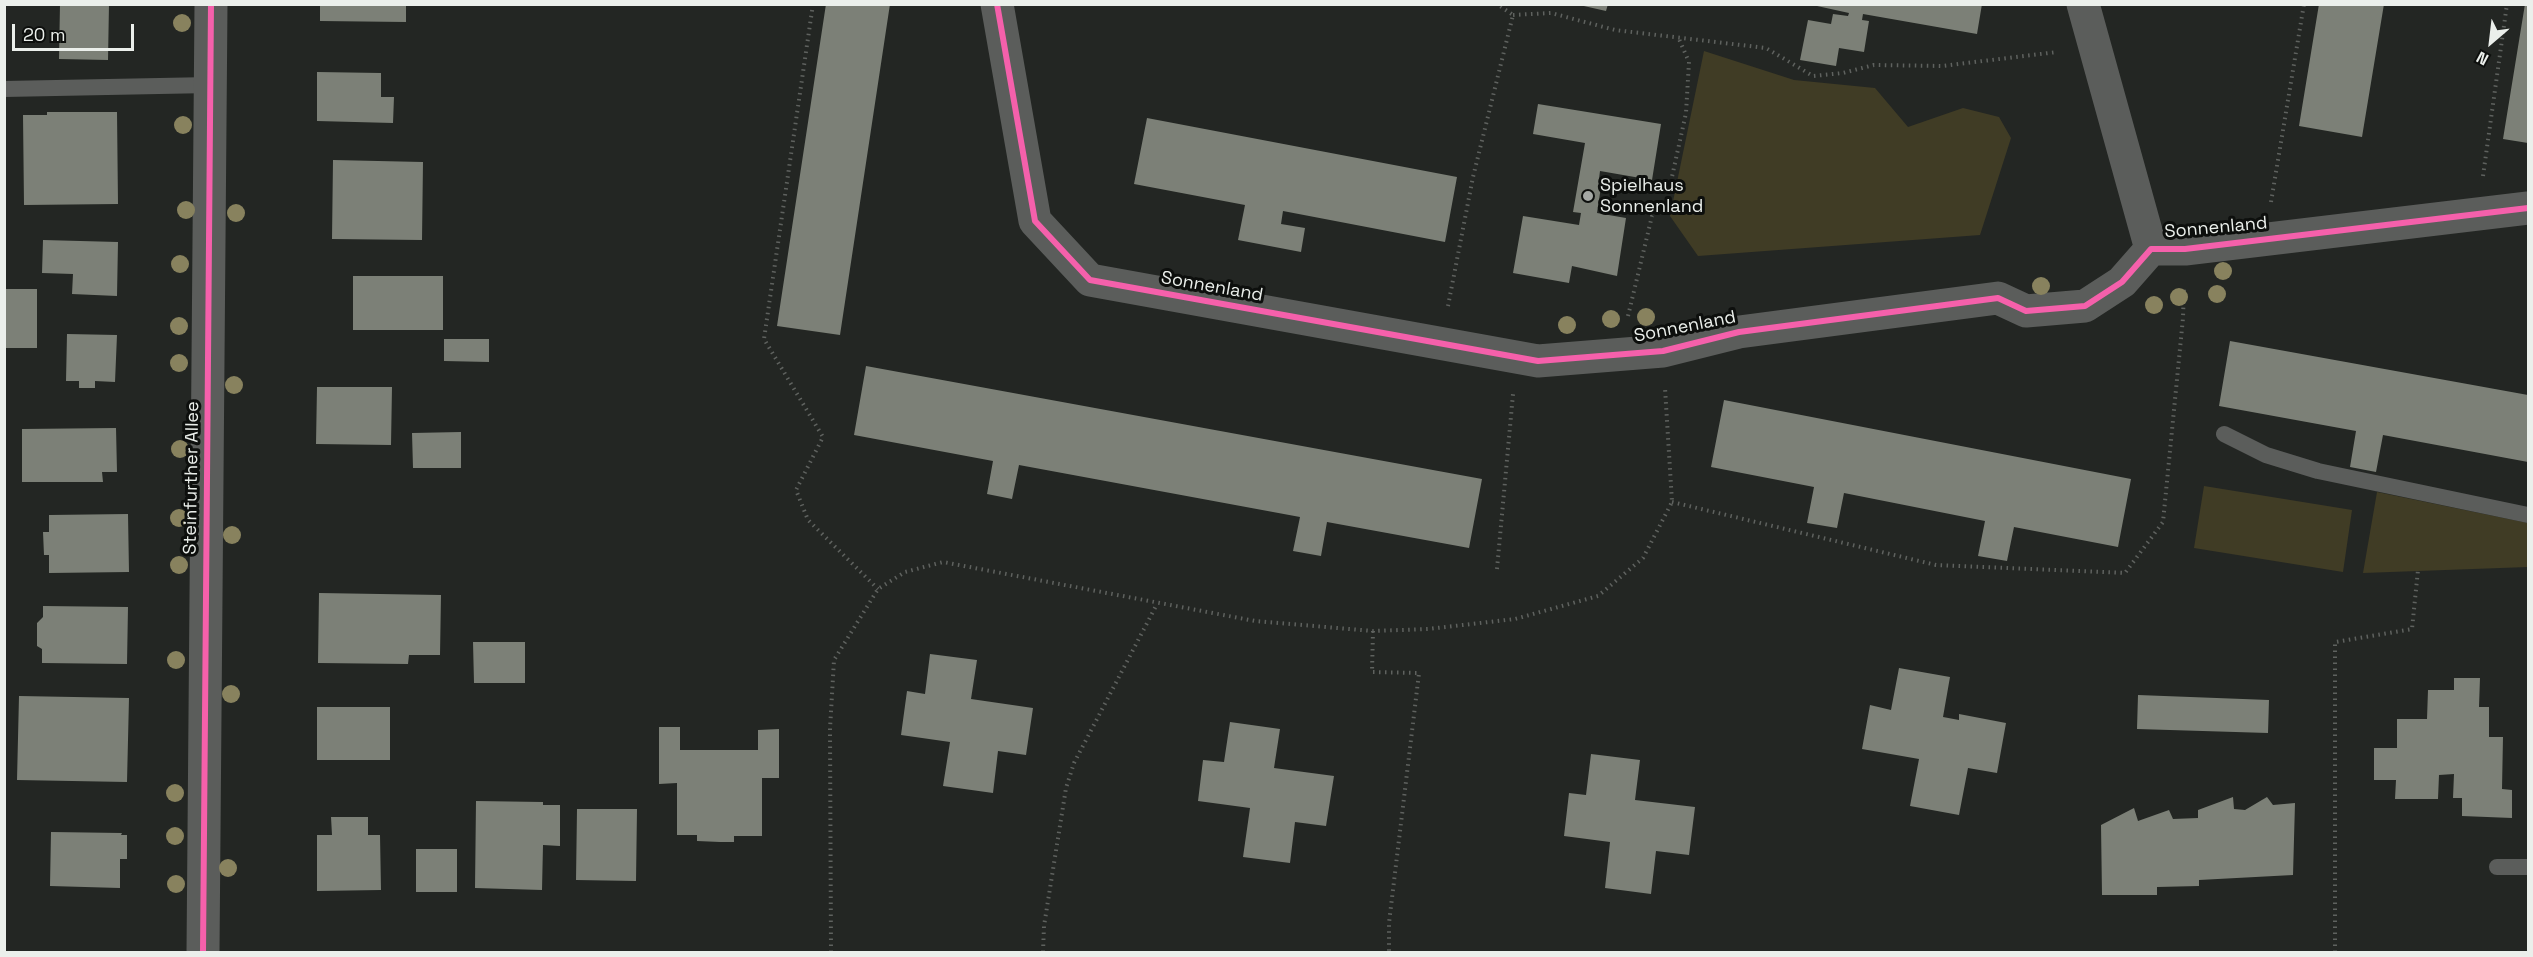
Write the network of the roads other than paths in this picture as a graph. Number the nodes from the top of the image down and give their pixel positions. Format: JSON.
{"nodes":[{"id":1,"x":211,"y":4,"type":"edge"},
{"id":2,"x":997,"y":4,"type":"edge"},
{"id":3,"x":2083,"y":4,"type":"edge"},
{"id":4,"x":211,"y":85,"type":"junction"},
{"id":5,"x":4,"y":89,"type":"edge"},
{"id":6,"x":2529,"y":208,"type":"edge"},
{"id":7,"x":2151,"y":249,"type":"junction"},
{"id":8,"x":2224,"y":434,"type":"dead end"},
{"id":9,"x":2529,"y":515,"type":"edge"},
{"id":10,"x":2497,"y":867,"type":"dead end"},
{"id":11,"x":2529,"y":867,"type":"edge"},
{"id":12,"x":203,"y":952,"type":"edge"}],
"edges":[{"from":1,"to":4,"type":"street","name":"Steinfurther Allee"},
{"from":2,"to":7,"type":"street","name":"Sonnenland"},
{"from":3,"to":7,"type":"street"},
{"from":4,"to":5,"type":"lane"},
{"from":4,"to":12,"type":"street","name":"Steinfurther Allee"},
{"from":6,"to":7,"type":"street","name":"Sonnenland"},
{"from":8,"to":9,"type":"lane"},
{"from":10,"to":11,"type":"lane"}]}
